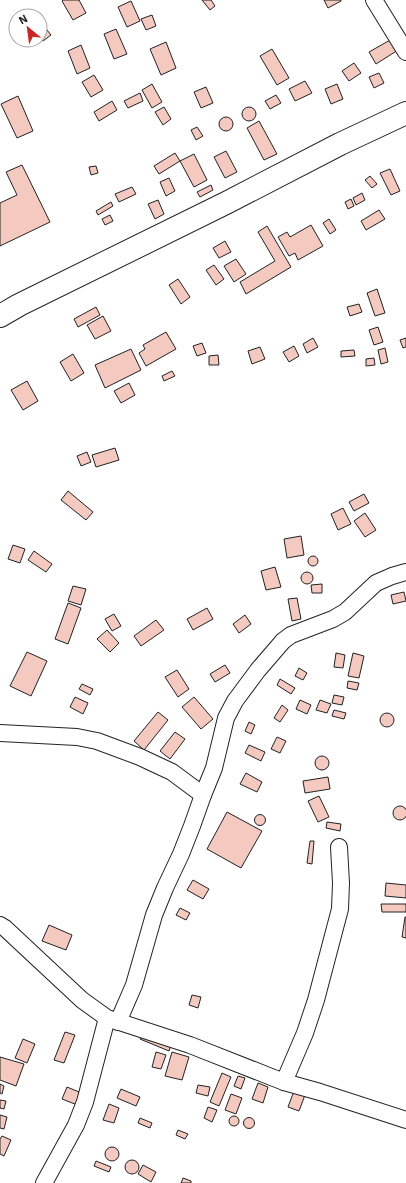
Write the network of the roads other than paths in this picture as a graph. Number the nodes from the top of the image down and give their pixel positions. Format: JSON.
{"nodes":[{"id":1,"x":374,"y":0,"type":"edge"},
{"id":2,"x":406,"y":52,"type":"edge"},
{"id":3,"x":406,"y":113,"type":"edge"},
{"id":4,"x":0,"y":316,"type":"edge"},
{"id":5,"x":406,"y":572,"type":"edge"},
{"id":6,"x":0,"y":733,"type":"edge"},
{"id":7,"x":202,"y":795,"type":"junction"},
{"id":8,"x":338,"y":846,"type":"dead end"},
{"id":9,"x":0,"y":925,"type":"edge"},
{"id":10,"x":112,"y":1020,"type":"junction"},
{"id":11,"x":284,"y":1082,"type":"junction"},
{"id":12,"x":406,"y":1120,"type":"edge"},
{"id":13,"x":44,"y":1183,"type":"edge"}],
"edges":[{"from":1,"to":2,"type":"street"},
{"from":3,"to":4,"type":"street"},
{"from":5,"to":7,"type":"street"},
{"from":6,"to":7,"type":"street"},
{"from":7,"to":10,"type":"street"},
{"from":8,"to":11,"type":"street"},
{"from":9,"to":10,"type":"street"},
{"from":10,"to":11,"type":"street"},
{"from":10,"to":13,"type":"street"},
{"from":11,"to":12,"type":"street"}]}
